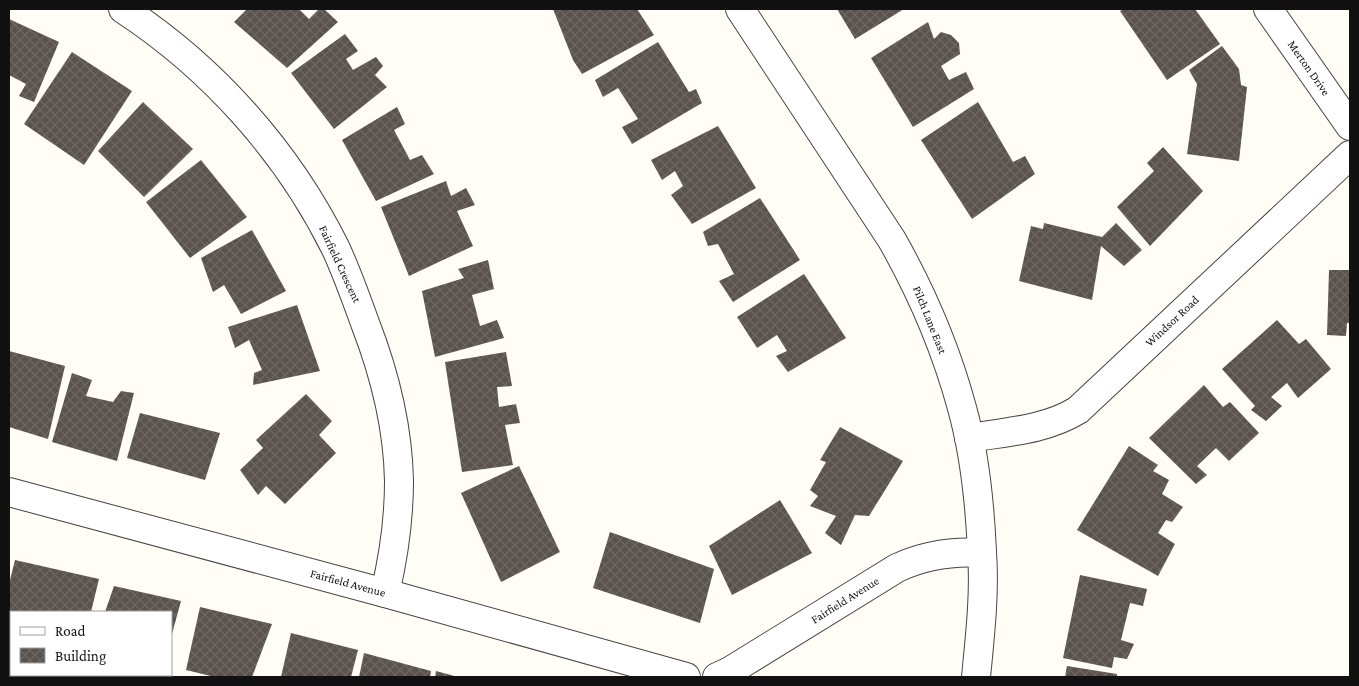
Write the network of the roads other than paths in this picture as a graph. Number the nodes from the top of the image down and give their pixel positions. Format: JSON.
{"nodes":[{"id":1,"x":123,"y":9,"type":"edge"},
{"id":2,"x":740,"y":9,"type":"edge"},
{"id":3,"x":1268,"y":9,"type":"edge"},
{"id":4,"x":1350,"y":126,"type":"edge"},
{"id":5,"x":1350,"y":155,"type":"edge"},
{"id":6,"x":969,"y":438,"type":"junction"},
{"id":7,"x":9,"y":492,"type":"edge"},
{"id":8,"x":982,"y":553,"type":"junction"},
{"id":9,"x":385,"y":593,"type":"junction"},
{"id":10,"x":686,"y":677,"type":"edge"},
{"id":11,"x":717,"y":677,"type":"edge"},
{"id":12,"x":976,"y":677,"type":"edge"}],
"edges":[{"from":1,"to":9,"type":"street","name":"Fairfield Crescent"},
{"from":2,"to":6,"type":"street","name":"Pilch Lane East"},
{"from":3,"to":4,"type":"street","name":"Merton Drive"},
{"from":5,"to":6,"type":"street","name":"Windsor Road"},
{"from":6,"to":8,"type":"street","name":"Pilch Lane East"},
{"from":7,"to":9,"type":"street","name":"Fairfield Avenue"},
{"from":8,"to":11,"type":"street","name":"Fairfield Avenue"},
{"from":8,"to":12,"type":"street","name":"Pilch Lane East"},
{"from":9,"to":10,"type":"street","name":"Fairfield Avenue"}]}
